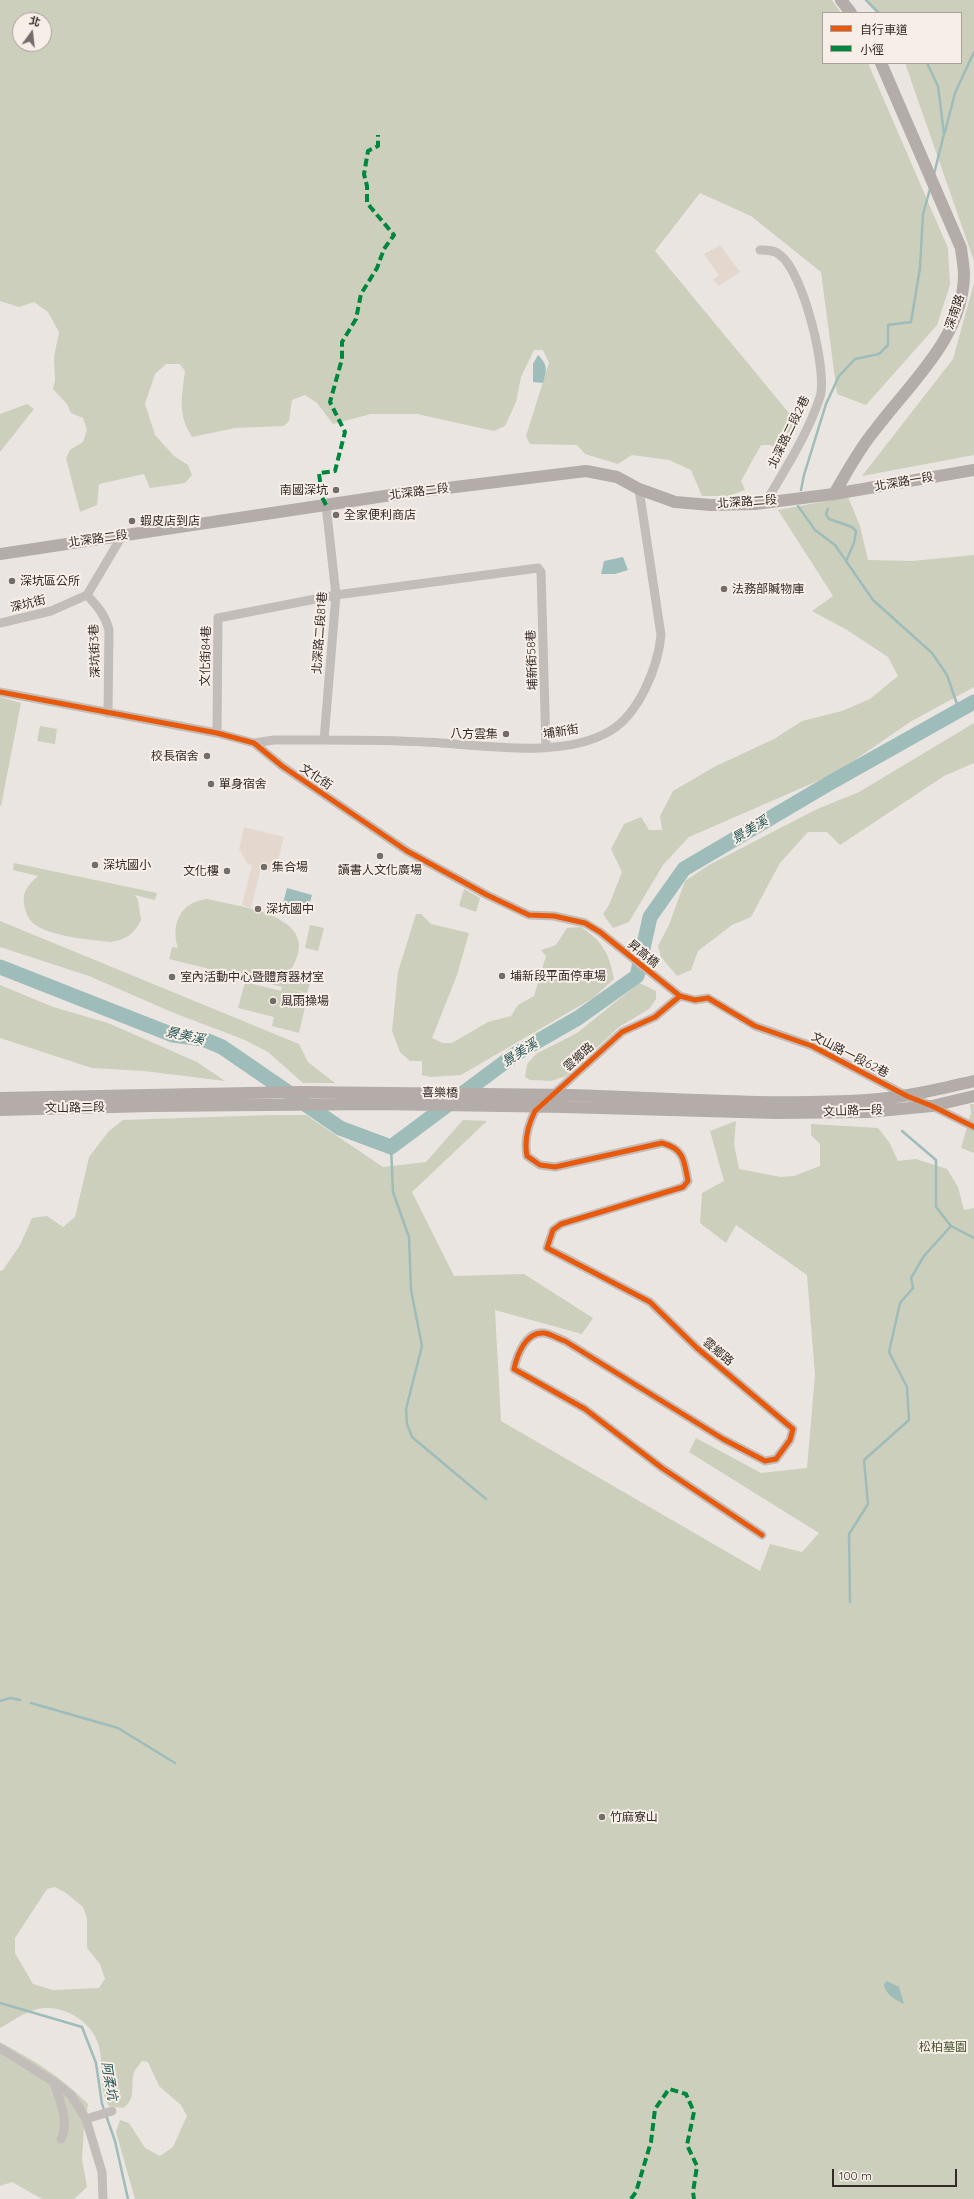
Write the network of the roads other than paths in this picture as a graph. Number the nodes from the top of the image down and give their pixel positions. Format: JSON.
{"nodes":[{"id":1,"x":841,"y":0,"type":"edge"},
{"id":2,"x":850,"y":12,"type":"edge"},
{"id":3,"x":881,"y":64,"type":"edge"},
{"id":4,"x":760,"y":250,"type":"dead end"},
{"id":5,"x":974,"y":470,"type":"edge"},
{"id":6,"x":639,"y":489,"type":"junction"},
{"id":7,"x":834,"y":494,"type":"junction"},
{"id":8,"x":766,"y":502,"type":"junction"},
{"id":9,"x":326,"y":505,"type":"junction"},
{"id":10,"x":122,"y":536,"type":"junction"},
{"id":11,"x":0,"y":554,"type":"edge"},
{"id":12,"x":87,"y":595,"type":"junction"},
{"id":13,"x":336,"y":595,"type":"junction"},
{"id":14,"x":0,"y":623,"type":"edge"},
{"id":15,"x":0,"y":692,"type":"edge"},
{"id":16,"x":108,"y":714,"type":"junction"},
{"id":17,"x":217,"y":732,"type":"junction"},
{"id":18,"x":324,"y":740,"type":"junction"},
{"id":19,"x":254,"y":743,"type":"junction"},
{"id":20,"x":546,"y":748,"type":"junction"},
{"id":21,"x":600,"y":932,"type":"joint"},
{"id":22,"x":677,"y":994,"type":"junction"},
{"id":23,"x":974,"y":1081,"type":"edge"},
{"id":24,"x":907,"y":1096,"type":"junction"},
{"id":25,"x":974,"y":1096,"type":"edge"},
{"id":26,"x":0,"y":1098,"type":"edge"},
{"id":27,"x":149,"y":1100,"type":"junction"},
{"id":28,"x":732,"y":1106,"type":"junction"},
{"id":29,"x":932,"y":1106,"type":"junction"},
{"id":30,"x":0,"y":1110,"type":"edge"},
{"id":31,"x":974,"y":1127,"type":"edge"},
{"id":32,"x":762,"y":1535,"type":"dead end"},
{"id":33,"x":0,"y":2048,"type":"edge"},
{"id":34,"x":54,"y":2082,"type":"junction"},
{"id":35,"x":112,"y":2110,"type":"dead end"},
{"id":36,"x":86,"y":2119,"type":"junction"},
{"id":37,"x":61,"y":2139,"type":"dead end"},
{"id":38,"x":103,"y":2199,"type":"edge"}],
"edges":[{"from":1,"to":2,"type":"main road"},
{"from":3,"to":7,"type":"main road","name":"深南路"},
{"from":4,"to":8,"type":"street","name":"北深路二段2巷"},
{"from":5,"to":7,"type":"main road","name":"北深路一段"},
{"from":6,"to":8,"type":"main road","name":"北深路二段"},
{"from":6,"to":9,"type":"main road","name":"北深路二段"},
{"from":6,"to":20,"type":"street","name":"埔新街"},
{"from":7,"to":8,"type":"main road","name":"北深路二段"},
{"from":9,"to":10,"type":"main road","name":"北深路二段"},
{"from":9,"to":13,"type":"street","name":"北深路二段81巷"},
{"from":10,"to":11,"type":"main road","name":"北深路二段"},
{"from":10,"to":12,"type":"street"},
{"from":12,"to":14,"type":"street","name":"深坑街"},
{"from":12,"to":16,"type":"street","name":"深坑街3巷"},
{"from":13,"to":17,"type":"street","name":"文化街84巷"},
{"from":13,"to":18,"type":"street","name":"北深路二段81巷"},
{"from":13,"to":20,"type":"street","name":"埔新街58巷"},
{"from":15,"to":16,"type":"street","name":"文化街"},
{"from":16,"to":17,"type":"street","name":"文化街"},
{"from":17,"to":19,"type":"street","name":"文化街"},
{"from":18,"to":19,"type":"street","name":"埔新街"},
{"from":18,"to":20,"type":"street","name":"埔新街"},
{"from":19,"to":21,"type":"street","name":"文化街"},
{"from":21,"to":22,"type":"street","name":"昇高橋"},
{"from":22,"to":24,"type":"street","name":"文山路一段62巷"},
{"from":22,"to":32,"type":"street","name":"雲鄉路"},
{"from":23,"to":24,"type":"main road","name":"文山路一段"},
{"from":24,"to":28,"type":"main road","name":"文山路一段"},
{"from":24,"to":29,"type":"street","name":"文山路一段62巷"},
{"from":25,"to":29,"type":"main road","name":"文山路一段"},
{"from":26,"to":27,"type":"main road","name":"文山路二段"},
{"from":27,"to":28,"type":"main road","name":"喜樂橋","bridge":true},
{"from":27,"to":30,"type":"main road","name":"文山路二段"},
{"from":28,"to":29,"type":"main road","name":"文山路一段"},
{"from":29,"to":31,"type":"street","name":"文山路一段62巷"},
{"from":33,"to":34,"type":"street"},
{"from":34,"to":36,"type":"street"},
{"from":34,"to":37,"type":"street"},
{"from":35,"to":36,"type":"street"},
{"from":36,"to":38,"type":"street"}]}
